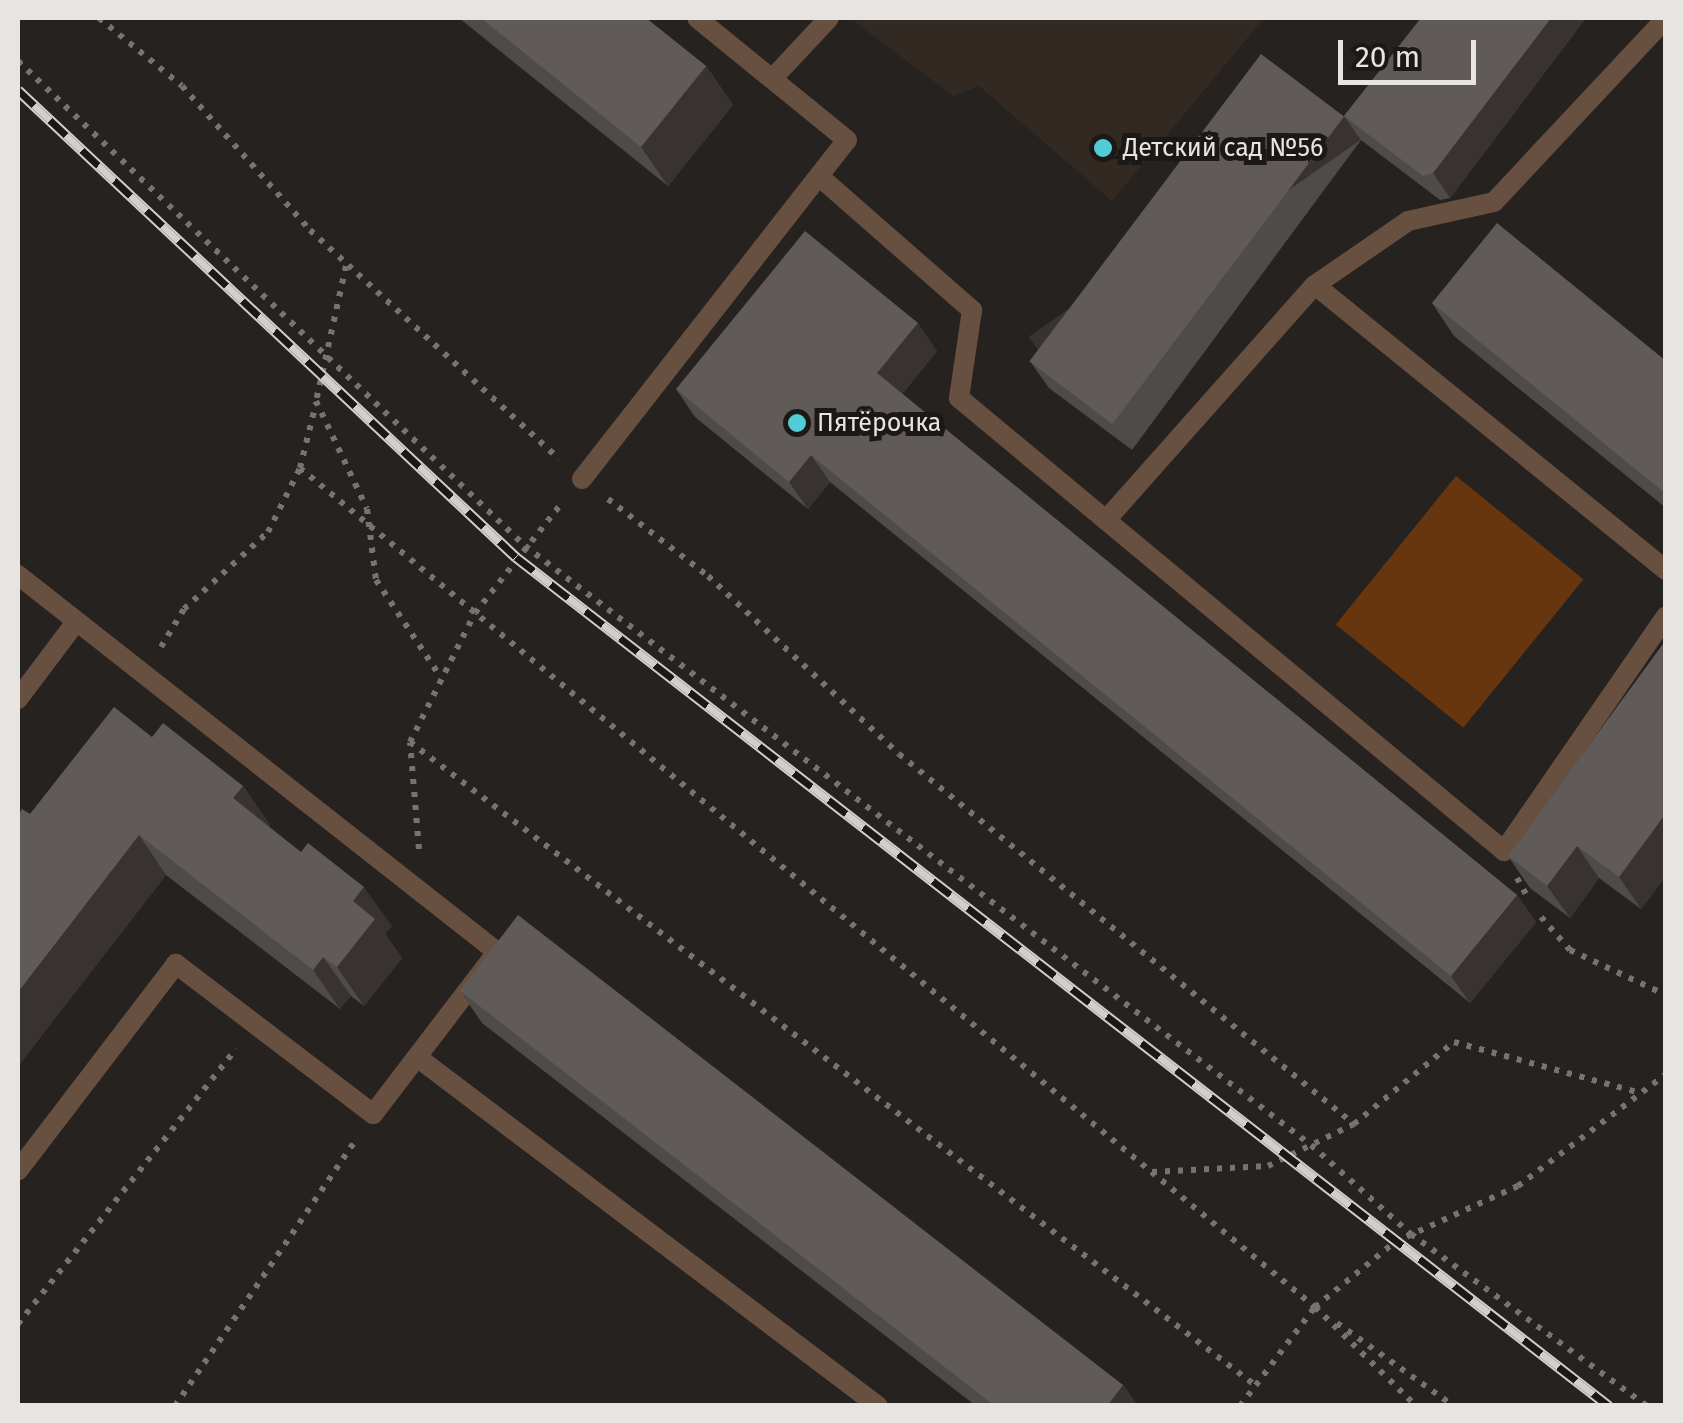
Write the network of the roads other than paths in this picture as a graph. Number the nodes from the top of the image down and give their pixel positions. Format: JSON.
{"nodes":[{"id":1,"x":697,"y":18,"type":"edge"},
{"id":2,"x":829,"y":18,"type":"edge"},
{"id":3,"x":1666,"y":18,"type":"edge"},
{"id":4,"x":772,"y":79,"type":"junction"},
{"id":5,"x":820,"y":178,"type":"junction"},
{"id":6,"x":1315,"y":285,"type":"junction"},
{"id":7,"x":582,"y":479,"type":"road end"},
{"id":8,"x":1106,"y":520,"type":"junction"},
{"id":9,"x":1666,"y":570,"type":"edge"},
{"id":10,"x":18,"y":575,"type":"edge"},
{"id":11,"x":1666,"y":616,"type":"edge"},
{"id":12,"x":76,"y":622,"type":"junction"},
{"id":13,"x":18,"y":699,"type":"edge"},
{"id":14,"x":417,"y":1057,"type":"junction"},
{"id":15,"x":18,"y":1171,"type":"edge"},
{"id":16,"x":878,"y":1406,"type":"edge"}],
"edges":[{"from":1,"to":4,"type":"lane"},
{"from":2,"to":4,"type":"lane"},
{"from":3,"to":6,"type":"lane"},
{"from":4,"to":5,"type":"lane"},
{"from":5,"to":7,"type":"lane"},
{"from":5,"to":8,"type":"lane"},
{"from":6,"to":8,"type":"lane"},
{"from":6,"to":9,"type":"lane"},
{"from":8,"to":11,"type":"lane"},
{"from":10,"to":12,"type":"lane"},
{"from":12,"to":13,"type":"lane"},
{"from":12,"to":14,"type":"lane"},
{"from":14,"to":15,"type":"lane"},
{"from":14,"to":16,"type":"lane"}]}
